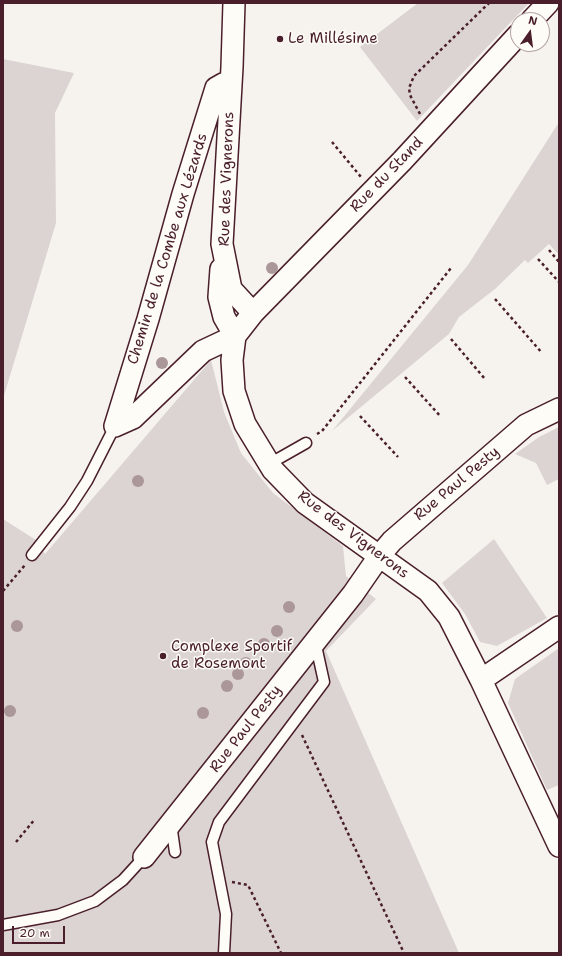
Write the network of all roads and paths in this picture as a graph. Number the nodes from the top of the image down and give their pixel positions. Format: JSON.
{"nodes":[{"id":1,"x":234,"y":3,"type":"edge"},
{"id":2,"x":489,"y":3,"type":"edge"},
{"id":3,"x":548,"y":3,"type":"edge"},
{"id":4,"x":540,"y":12,"type":"edge"},
{"id":5,"x":510,"y":44,"type":"edge"},
{"id":6,"x":231,"y":84,"type":"junction"},
{"id":7,"x":423,"y":118,"type":"dead end"},
{"id":8,"x":332,"y":142,"type":"dead end"},
{"id":9,"x":364,"y":180,"type":"dead end"},
{"id":10,"x":222,"y":244,"type":"junction"},
{"id":11,"x":549,"y":250,"type":"dead end"},
{"id":12,"x":538,"y":259,"type":"dead end"},
{"id":13,"x":559,"y":262,"type":"edge"},
{"id":14,"x":451,"y":268,"type":"dead end"},
{"id":15,"x":559,"y":282,"type":"edge"},
{"id":16,"x":495,"y":299,"type":"dead end"},
{"id":17,"x":253,"y":312,"type":"junction"},
{"id":18,"x":235,"y":336,"type":"junction"},
{"id":19,"x":451,"y":339,"type":"dead end"},
{"id":20,"x":542,"y":354,"type":"dead end"},
{"id":21,"x":405,"y":377,"type":"dead end"},
{"id":22,"x":485,"y":379,"type":"dead end"},
{"id":23,"x":559,"y":409,"type":"edge"},
{"id":24,"x":360,"y":416,"type":"dead end"},
{"id":25,"x":441,"y":417,"type":"dead end"},
{"id":26,"x":115,"y":426,"type":"junction"},
{"id":27,"x":306,"y":443,"type":"joint"},
{"id":28,"x":398,"y":457,"type":"dead end"},
{"id":29,"x":269,"y":464,"type":"junction"},
{"id":30,"x":32,"y":555,"type":"joint"},
{"id":31,"x":380,"y":555,"type":"junction"},
{"id":32,"x":3,"y":591,"type":"edge"},
{"id":33,"x":559,"y":627,"type":"edge"},
{"id":34,"x":315,"y":641,"type":"junction"},
{"id":35,"x":482,"y":680,"type":"junction"},
{"id":36,"x":295,"y":720,"type":"junction"},
{"id":37,"x":35,"y":818,"type":"dead end"},
{"id":38,"x":171,"y":823,"type":"junction"},
{"id":39,"x":16,"y":842,"type":"dead end"},
{"id":40,"x":559,"y":846,"type":"edge"},
{"id":41,"x":175,"y":852,"type":"dead end"},
{"id":42,"x":144,"y":857,"type":"joint"},
{"id":43,"x":218,"y":880,"type":"junction"},
{"id":44,"x":3,"y":925,"type":"edge"},
{"id":45,"x":224,"y":953,"type":"edge"},
{"id":46,"x":281,"y":953,"type":"edge"},
{"id":47,"x":404,"y":953,"type":"edge"}],
"edges":[{"from":1,"to":6,"type":"street","name":"Rue des Vignerons"},
{"from":2,"to":7,"type":"path"},
{"from":3,"to":4,"type":"street"},
{"from":5,"to":17,"type":"street","name":"Rue du Stand"},
{"from":6,"to":10,"type":"street","name":"Rue des Vignerons"},
{"from":6,"to":26,"type":"street","name":"Chemin de la Combe aux Lézards"},
{"from":8,"to":9,"type":"path"},
{"from":10,"to":17,"type":"street","name":"Rue des Vignerons"},
{"from":10,"to":18,"type":"street"},
{"from":11,"to":13,"type":"path"},
{"from":12,"to":15,"type":"path"},
{"from":14,"to":27,"type":"path"},
{"from":16,"to":20,"type":"path"},
{"from":17,"to":18,"type":"street","name":"Rue des Vignerons"},
{"from":18,"to":26,"type":"street"},
{"from":18,"to":29,"type":"street","name":"Rue des Vignerons"},
{"from":19,"to":22,"type":"path"},
{"from":21,"to":25,"type":"path"},
{"from":23,"to":31,"type":"street","name":"Rue Paul Pesty"},
{"from":24,"to":28,"type":"path"},
{"from":26,"to":30,"type":"lane","name":"Chemin de la Combe aux Lézards"},
{"from":27,"to":29,"type":"lane"},
{"from":29,"to":31,"type":"street","name":"Rue des Vignerons"},
{"from":30,"to":32,"type":"path"},
{"from":31,"to":34,"type":"street","name":"Rue Paul Pesty"},
{"from":31,"to":35,"type":"street","name":"Rue des Vignerons"},
{"from":33,"to":35,"type":"street"},
{"from":34,"to":36,"type":"lane"},
{"from":34,"to":38,"type":"street","name":"Rue Paul Pesty"},
{"from":35,"to":40,"type":"street","name":"Rue des Vignerons"},
{"from":36,"to":43,"type":"lane"},
{"from":36,"to":47,"type":"path"},
{"from":37,"to":39,"type":"path"},
{"from":38,"to":41,"type":"lane"},
{"from":38,"to":42,"type":"street","name":"Rue Paul Pesty"},
{"from":42,"to":44,"type":"lane"},
{"from":43,"to":45,"type":"lane"},
{"from":43,"to":46,"type":"path"}]}
